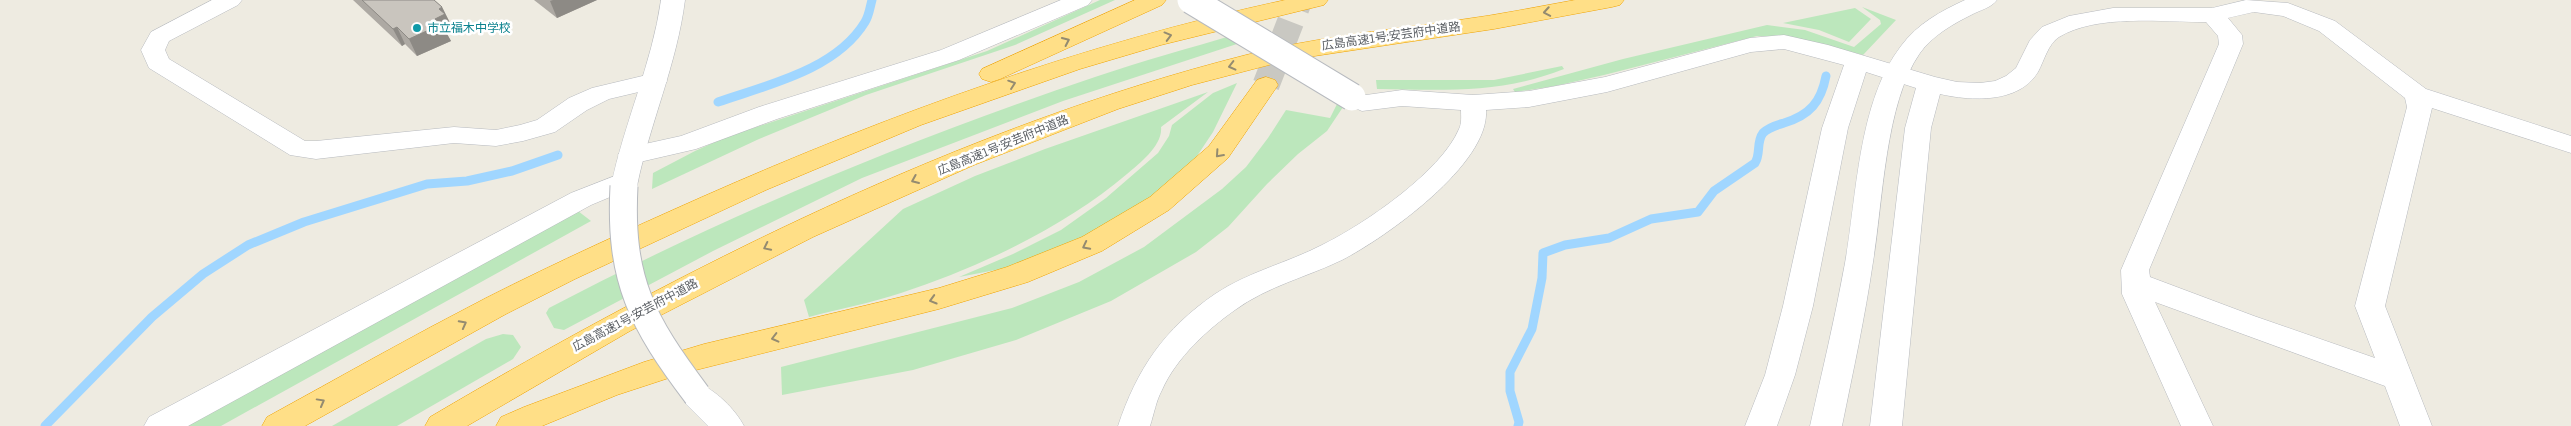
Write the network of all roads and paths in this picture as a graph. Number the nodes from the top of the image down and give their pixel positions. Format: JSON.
{"nodes":[{"id":1,"x":230,"y":0,"type":"edge"},
{"id":2,"x":673,"y":0,"type":"edge"},
{"id":3,"x":1033,"y":0,"type":"edge"},
{"id":4,"x":1080,"y":0,"type":"edge"},
{"id":5,"x":1154,"y":0,"type":"edge"},
{"id":6,"x":1191,"y":0,"type":"edge"},
{"id":7,"x":1316,"y":0,"type":"edge"},
{"id":8,"x":1612,"y":0,"type":"edge"},
{"id":9,"x":1985,"y":0,"type":"edge"},
{"id":10,"x":2212,"y":15,"type":"junction"},
{"id":11,"x":1018,"y":28,"type":"junction"},
{"id":12,"x":1857,"y":62,"type":"junction"},
{"id":13,"x":1897,"y":74,"type":"junction"},
{"id":14,"x":655,"y":81,"type":"junction"},
{"id":15,"x":1930,"y":84,"type":"junction"},
{"id":16,"x":1266,"y":85,"type":"tunnel mouth"},
{"id":17,"x":2417,"y":95,"type":"junction"},
{"id":18,"x":1473,"y":103,"type":"junction"},
{"id":19,"x":2571,"y":145,"type":"edge"},
{"id":20,"x":627,"y":174,"type":"junction"},
{"id":21,"x":2136,"y":283,"type":"junction"},
{"id":22,"x":499,"y":305,"type":"junction"},
{"id":23,"x":2398,"y":378,"type":"junction"},
{"id":24,"x":160,"y":426,"type":"edge"},
{"id":25,"x":278,"y":426,"type":"edge"},
{"id":26,"x":441,"y":426,"type":"edge"},
{"id":27,"x":512,"y":426,"type":"edge"},
{"id":28,"x":728,"y":426,"type":"edge"},
{"id":29,"x":1134,"y":426,"type":"edge"},
{"id":30,"x":1761,"y":426,"type":"edge"},
{"id":31,"x":1826,"y":426,"type":"edge"},
{"id":32,"x":1886,"y":426,"type":"edge"},
{"id":33,"x":2197,"y":426,"type":"edge"},
{"id":34,"x":2416,"y":426,"type":"edge"}],
"edges":[{"from":1,"to":14,"type":"street"},
{"from":2,"to":14,"type":"street"},
{"from":3,"to":11,"type":"street"},
{"from":4,"to":11,"type":"street"},
{"from":22,"to":5,"type":"highway","one_way":true},
{"from":6,"to":18,"type":"street","bridge":true},
{"from":22,"to":7,"type":"highway","one_way":true},
{"from":8,"to":26,"type":"highway","name":"広島高速1号;安芸府中道路","one_way":true},
{"from":9,"to":13,"type":"street"},
{"from":10,"to":15,"type":"street"},
{"from":10,"to":17,"type":"street"},
{"from":10,"to":21,"type":"street"},
{"from":11,"to":20,"type":"street"},
{"from":12,"to":13,"type":"street"},
{"from":12,"to":18,"type":"street"},
{"from":12,"to":30,"type":"street"},
{"from":13,"to":15,"type":"street"},
{"from":13,"to":31,"type":"street"},
{"from":14,"to":20,"type":"street"},
{"from":15,"to":32,"type":"street"},
{"from":16,"to":27,"type":"highway","one_way":true},
{"from":17,"to":19,"type":"street"},
{"from":17,"to":23,"type":"street"},
{"from":18,"to":29,"type":"street"},
{"from":20,"to":24,"type":"street"},
{"from":20,"to":28,"type":"street","bridge":true},
{"from":21,"to":23,"type":"street"},
{"from":21,"to":33,"type":"street"},
{"from":25,"to":22,"type":"highway","one_way":true},
{"from":23,"to":34,"type":"street"}]}
